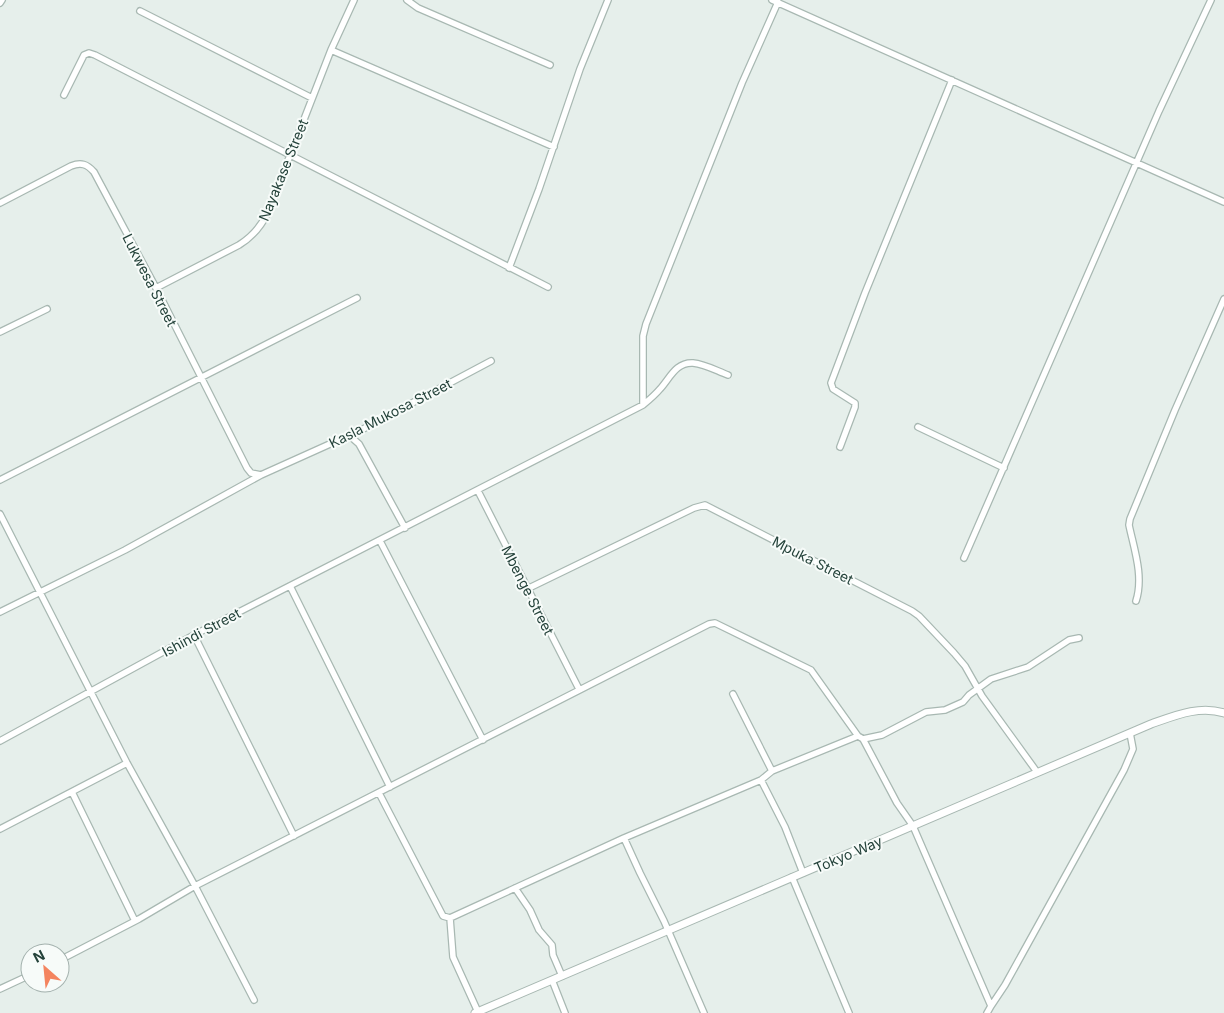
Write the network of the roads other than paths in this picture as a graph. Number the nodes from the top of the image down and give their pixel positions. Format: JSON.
{"nodes":[{"id":1,"x":354,"y":0,"type":"edge"},
{"id":2,"x":407,"y":0,"type":"edge"},
{"id":3,"x":608,"y":0,"type":"edge"},
{"id":4,"x":1211,"y":0,"type":"edge"},
{"id":5,"x":775,"y":1,"type":"edge"},
{"id":6,"x":140,"y":10,"type":"dead end"},
{"id":7,"x":332,"y":50,"type":"junction"},
{"id":8,"x":550,"y":65,"type":"dead end"},
{"id":9,"x":952,"y":80,"type":"junction"},
{"id":10,"x":64,"y":95,"type":"dead end"},
{"id":11,"x":312,"y":98,"type":"junction"},
{"id":12,"x":554,"y":147,"type":"junction"},
{"id":13,"x":291,"y":154,"type":"junction"},
{"id":14,"x":1137,"y":163,"type":"junction"},
{"id":15,"x":1224,"y":202,"type":"edge"},
{"id":16,"x":0,"y":203,"type":"edge"},
{"id":17,"x":509,"y":268,"type":"junction"},
{"id":18,"x":548,"y":287,"type":"dead end"},
{"id":19,"x":156,"y":288,"type":"junction"},
{"id":20,"x":357,"y":298,"type":"dead end"},
{"id":21,"x":1224,"y":299,"type":"edge"},
{"id":22,"x":47,"y":309,"type":"dead end"},
{"id":23,"x":0,"y":332,"type":"edge"},
{"id":24,"x":492,"y":361,"type":"dead end"},
{"id":25,"x":728,"y":375,"type":"dead end"},
{"id":26,"x":200,"y":378,"type":"junction"},
{"id":27,"x":643,"y":405,"type":"junction"},
{"id":28,"x":918,"y":427,"type":"dead end"},
{"id":29,"x":350,"y":436,"type":"junction"},
{"id":30,"x":840,"y":447,"type":"dead end"},
{"id":31,"x":1004,"y":468,"type":"junction"},
{"id":32,"x":261,"y":475,"type":"junction"},
{"id":33,"x":0,"y":480,"type":"edge"},
{"id":34,"x":478,"y":491,"type":"junction"},
{"id":35,"x":0,"y":514,"type":"edge"},
{"id":36,"x":405,"y":528,"type":"junction"},
{"id":37,"x":380,"y":541,"type":"junction"},
{"id":38,"x":964,"y":558,"type":"dead end"},
{"id":39,"x":290,"y":586,"type":"junction"},
{"id":40,"x":527,"y":589,"type":"junction"},
{"id":41,"x":40,"y":592,"type":"junction"},
{"id":42,"x":1136,"y":601,"type":"dead end"},
{"id":43,"x":0,"y":612,"type":"edge"},
{"id":44,"x":194,"y":635,"type":"junction"},
{"id":45,"x":1079,"y":638,"type":"dead end"},
{"id":46,"x":977,"y":689,"type":"junction"},
{"id":47,"x":579,"y":690,"type":"junction"},
{"id":48,"x":90,"y":692,"type":"junction"},
{"id":49,"x":733,"y":694,"type":"dead end"},
{"id":50,"x":1224,"y":713,"type":"edge"},
{"id":51,"x":1130,"y":733,"type":"junction"},
{"id":52,"x":860,"y":738,"type":"junction"},
{"id":53,"x":483,"y":740,"type":"junction"},
{"id":54,"x":0,"y":742,"type":"edge"},
{"id":55,"x":127,"y":763,"type":"junction"},
{"id":56,"x":772,"y":771,"type":"junction"},
{"id":57,"x":1038,"y":772,"type":"junction"},
{"id":58,"x":761,"y":780,"type":"junction"},
{"id":59,"x":390,"y":787,"type":"junction"},
{"id":60,"x":72,"y":792,"type":"junction"},
{"id":61,"x":378,"y":793,"type":"junction"},
{"id":62,"x":913,"y":826,"type":"junction"},
{"id":63,"x":0,"y":829,"type":"edge"},
{"id":64,"x":294,"y":836,"type":"junction"},
{"id":65,"x":624,"y":838,"type":"junction"},
{"id":66,"x":802,"y":873,"type":"junction"},
{"id":67,"x":792,"y":877,"type":"junction"},
{"id":68,"x":195,"y":886,"type":"junction"},
{"id":69,"x":515,"y":888,"type":"junction"},
{"id":70,"x":450,"y":918,"type":"junction"},
{"id":71,"x":135,"y":921,"type":"junction"},
{"id":72,"x":668,"y":931,"type":"junction"},
{"id":73,"x":70,"y":955,"type":"edge"},
{"id":74,"x":562,"y":976,"type":"junction"},
{"id":75,"x":20,"y":980,"type":"edge"},
{"id":76,"x":552,"y":980,"type":"junction"},
{"id":77,"x":0,"y":989,"type":"edge"},
{"id":78,"x":254,"y":1000,"type":"dead end"},
{"id":79,"x":991,"y":1006,"type":"junction"},
{"id":80,"x":477,"y":1012,"type":"edge"},
{"id":81,"x":565,"y":1013,"type":"edge"},
{"id":82,"x":704,"y":1013,"type":"edge"},
{"id":83,"x":849,"y":1013,"type":"edge"},
{"id":84,"x":987,"y":1013,"type":"edge"}],
"edges":[{"from":1,"to":7,"type":"street","name":"Nayakase Street"},
{"from":2,"to":8,"type":"street"},
{"from":3,"to":12,"type":"street"},
{"from":4,"to":14,"type":"street"},
{"from":5,"to":9,"type":"street"},
{"from":5,"to":27,"type":"street"},
{"from":6,"to":11,"type":"street"},
{"from":7,"to":11,"type":"street","name":"Nayakase Street"},
{"from":7,"to":12,"type":"street"},
{"from":9,"to":14,"type":"street"},
{"from":9,"to":30,"type":"street"},
{"from":10,"to":13,"type":"street"},
{"from":11,"to":13,"type":"street","name":"Nayakase Street"},
{"from":12,"to":17,"type":"street"},
{"from":13,"to":17,"type":"street"},
{"from":13,"to":19,"type":"street","name":"Nayakase Street"},
{"from":14,"to":15,"type":"street"},
{"from":14,"to":31,"type":"street"},
{"from":16,"to":19,"type":"street","name":"Lukwesa Street"},
{"from":17,"to":18,"type":"street"},
{"from":19,"to":26,"type":"street","name":"Lukwesa Street"},
{"from":20,"to":26,"type":"street"},
{"from":21,"to":42,"type":"street"},
{"from":22,"to":23,"type":"street"},
{"from":24,"to":29,"type":"street","name":"Kasla Mukosa Street"},
{"from":25,"to":27,"type":"street","name":"Ishindi Street"},
{"from":26,"to":32,"type":"street","name":"Lukwesa Street"},
{"from":26,"to":33,"type":"street"},
{"from":27,"to":34,"type":"street","name":"Ishindi Street"},
{"from":28,"to":31,"type":"street"},
{"from":29,"to":32,"type":"street","name":"Kasla Mukosa Street"},
{"from":29,"to":36,"type":"street"},
{"from":31,"to":38,"type":"street"},
{"from":32,"to":41,"type":"street","name":"Kasla Mukosa Street"},
{"from":34,"to":36,"type":"street","name":"Ishindi Street"},
{"from":34,"to":40,"type":"street","name":"Mbenge Street"},
{"from":35,"to":41,"type":"street"},
{"from":36,"to":37,"type":"street","name":"Ishindi Street"},
{"from":37,"to":39,"type":"street","name":"Ishindi Street"},
{"from":37,"to":53,"type":"street"},
{"from":39,"to":44,"type":"street","name":"Ishindi Street"},
{"from":39,"to":59,"type":"street"},
{"from":40,"to":46,"type":"street","name":"Mpuka Street"},
{"from":40,"to":47,"type":"street","name":"Mbenge Street"},
{"from":41,"to":43,"type":"street","name":"Kasla Mukosa Street"},
{"from":41,"to":48,"type":"street"},
{"from":44,"to":48,"type":"street","name":"Ishindi Street"},
{"from":44,"to":64,"type":"street"},
{"from":45,"to":46,"type":"street"},
{"from":46,"to":52,"type":"street"},
{"from":46,"to":57,"type":"street","name":"Mpuka Street"},
{"from":47,"to":52,"type":"street"},
{"from":47,"to":53,"type":"street"},
{"from":48,"to":54,"type":"street","name":"Ishindi Street"},
{"from":48,"to":55,"type":"street"},
{"from":49,"to":56,"type":"street"},
{"from":50,"to":51,"type":"street","name":"Tokyo Way"},
{"from":51,"to":57,"type":"street","name":"Tokyo Way"},
{"from":51,"to":79,"type":"street"},
{"from":52,"to":56,"type":"street"},
{"from":52,"to":62,"type":"street"},
{"from":53,"to":59,"type":"street"},
{"from":55,"to":60,"type":"street"},
{"from":55,"to":68,"type":"street"},
{"from":56,"to":58,"type":"street"},
{"from":57,"to":62,"type":"street","name":"Tokyo Way"},
{"from":58,"to":65,"type":"street"},
{"from":58,"to":66,"type":"street"},
{"from":59,"to":61,"type":"street"},
{"from":60,"to":63,"type":"street"},
{"from":60,"to":71,"type":"street"},
{"from":61,"to":64,"type":"street"},
{"from":61,"to":70,"type":"street"},
{"from":62,"to":66,"type":"street","name":"Tokyo Way"},
{"from":62,"to":79,"type":"street"},
{"from":64,"to":68,"type":"street"},
{"from":65,"to":69,"type":"street"},
{"from":65,"to":72,"type":"street"},
{"from":66,"to":67,"type":"street","name":"Tokyo Way"},
{"from":67,"to":72,"type":"street","name":"Tokyo Way"},
{"from":67,"to":83,"type":"street"},
{"from":68,"to":71,"type":"street"},
{"from":68,"to":78,"type":"street"},
{"from":69,"to":70,"type":"street"},
{"from":69,"to":74,"type":"street"},
{"from":70,"to":80,"type":"street"},
{"from":71,"to":73,"type":"street"},
{"from":72,"to":74,"type":"street","name":"Tokyo Way"},
{"from":72,"to":82,"type":"street"},
{"from":74,"to":76,"type":"street","name":"Tokyo Way"},
{"from":75,"to":77,"type":"street"},
{"from":76,"to":80,"type":"street","name":"Tokyo Way"},
{"from":76,"to":81,"type":"street"},
{"from":79,"to":84,"type":"street"}]}
